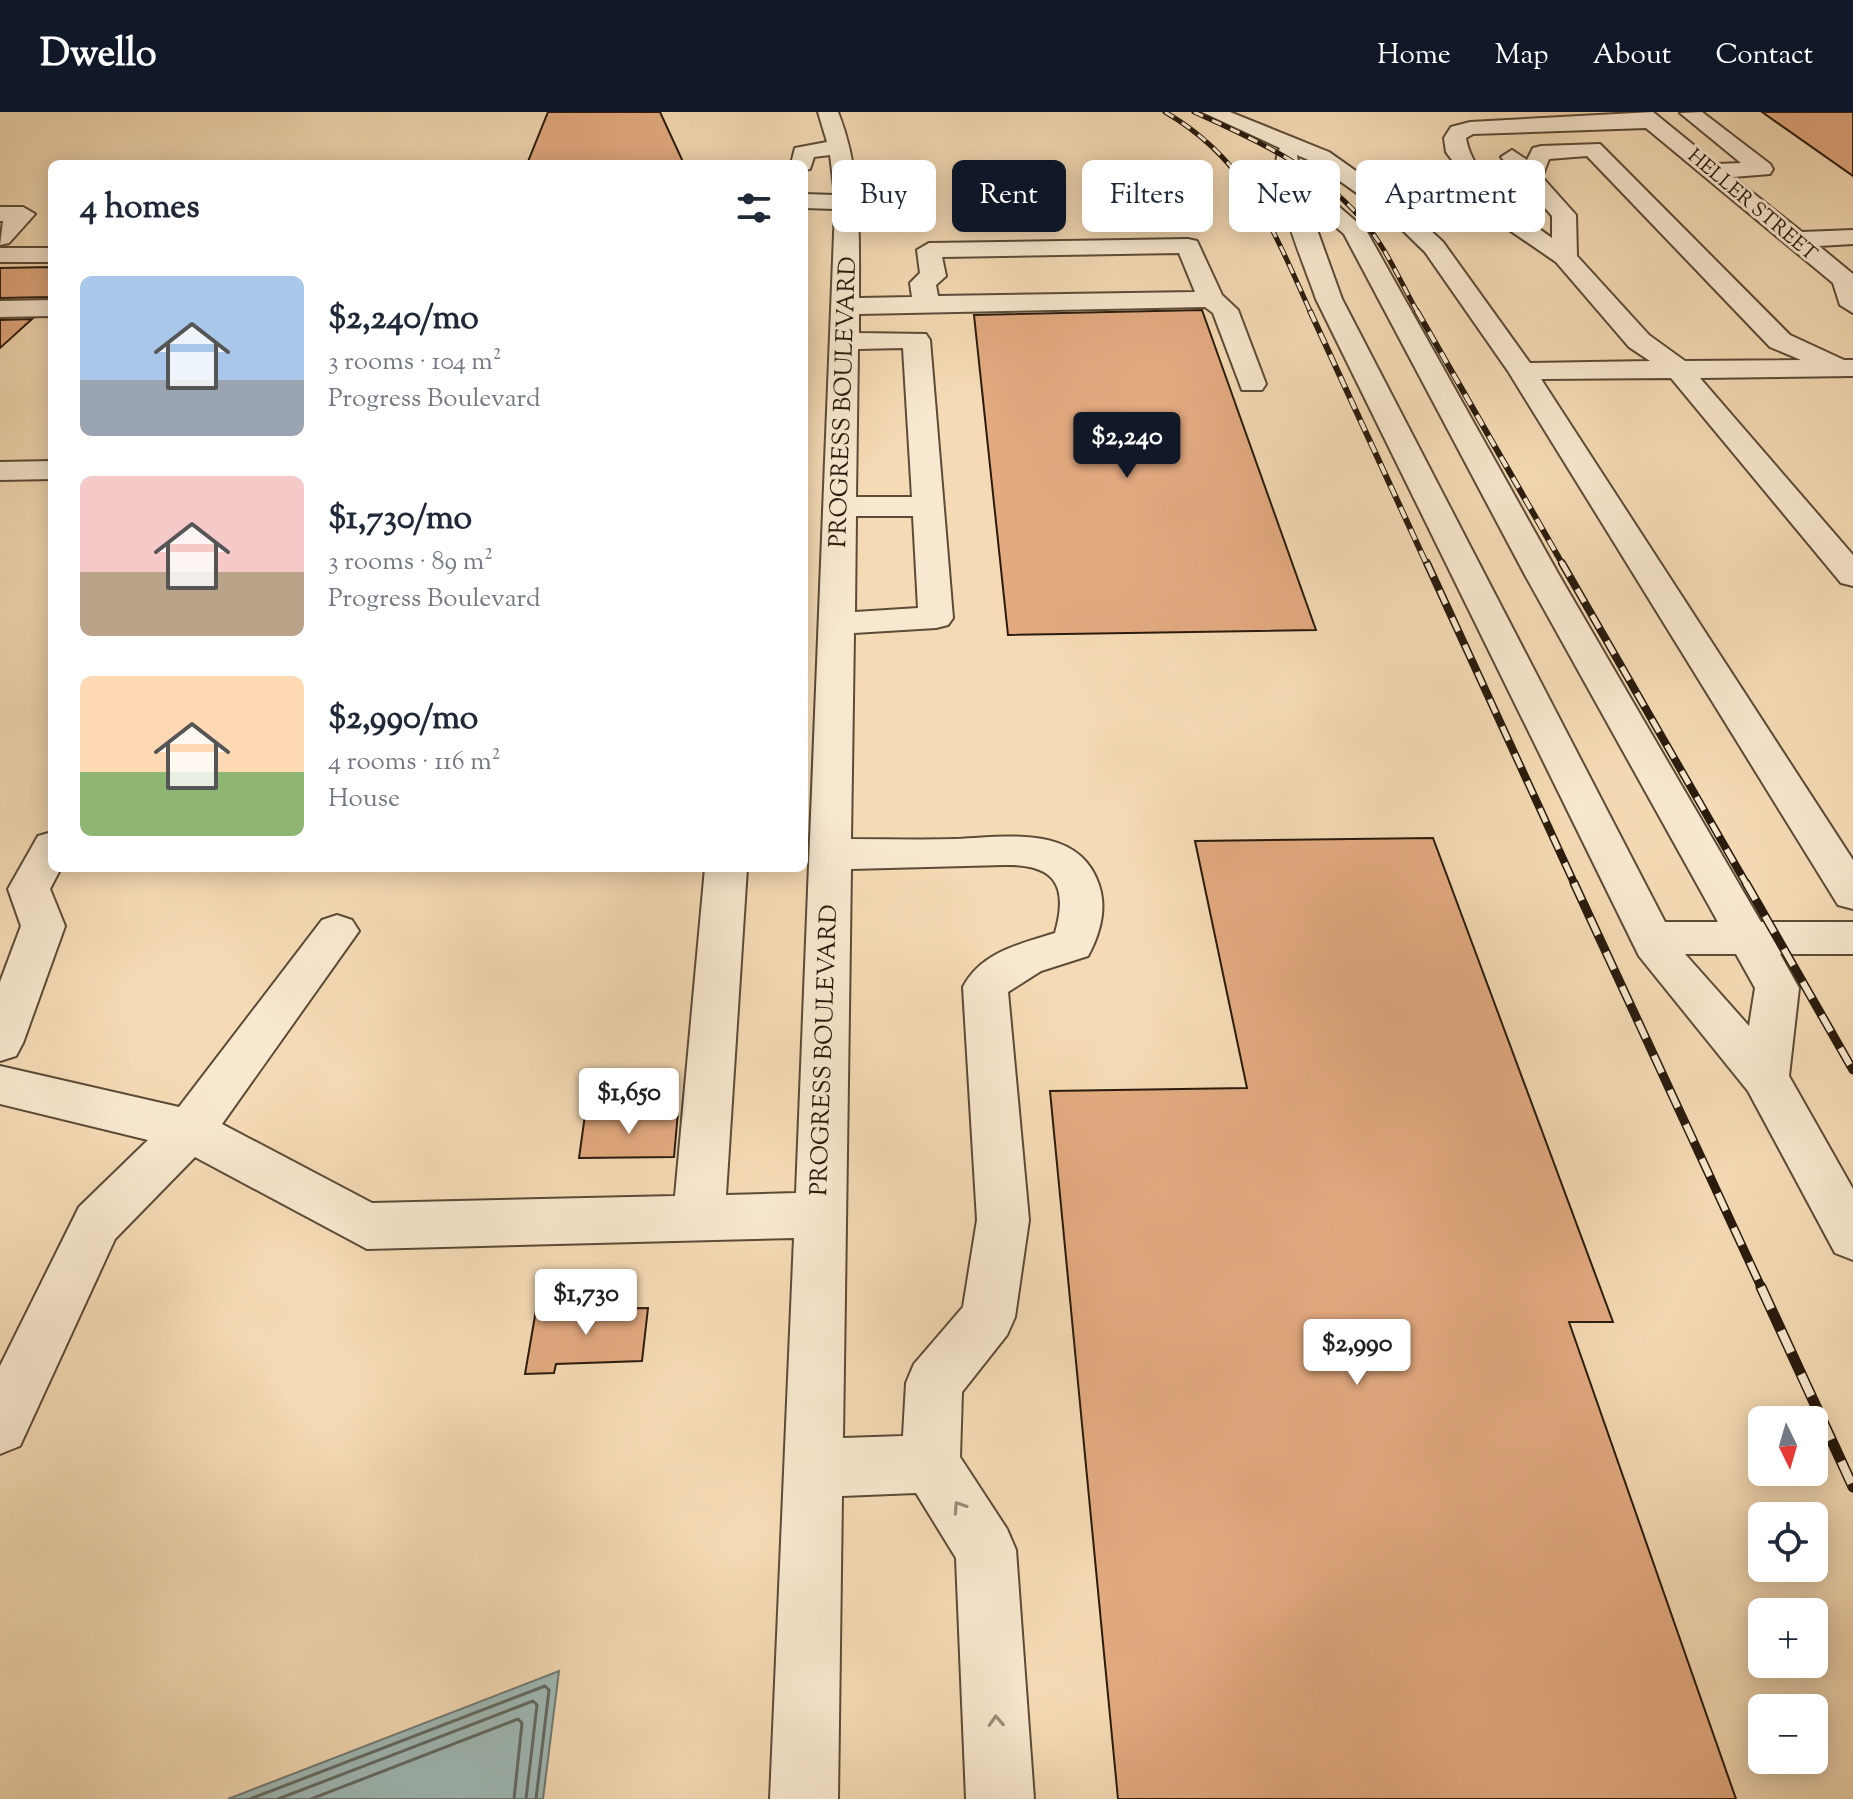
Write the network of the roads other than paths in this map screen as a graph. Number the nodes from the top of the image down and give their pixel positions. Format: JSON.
{"nodes":[{"id":1,"x":1212,"y":112,"type":"edge"},
{"id":2,"x":1688,"y":112,"type":"edge"},
{"id":3,"x":1646,"y":117,"type":"edge"},
{"id":4,"x":1673,"y":138,"type":"junction"},
{"id":5,"x":824,"y":141,"type":"edge"},
{"id":6,"x":1291,"y":160,"type":"joint"},
{"id":7,"x":1325,"y":160,"type":"edge"},
{"id":8,"x":1514,"y":160,"type":"edge"},
{"id":9,"x":1538,"y":160,"type":"edge"},
{"id":10,"x":1340,"y":170,"type":"edge"},
{"id":11,"x":1714,"y":171,"type":"junction"},
{"id":12,"x":1545,"y":194,"type":"edge"},
{"id":13,"x":825,"y":212,"type":"edge"},
{"id":14,"x":0,"y":214,"type":"edge"},
{"id":15,"x":1340,"y":214,"type":"edge"},
{"id":16,"x":1311,"y":232,"type":"edge"},
{"id":17,"x":1853,"y":237,"type":"edge"},
{"id":18,"x":0,"y":238,"type":"edge"},
{"id":19,"x":1796,"y":240,"type":"junction"},
{"id":20,"x":0,"y":255,"type":"edge"},
{"id":21,"x":48,"y":255,"type":"edge"},
{"id":22,"x":1565,"y":257,"type":"junction"},
{"id":23,"x":1211,"y":299,"type":"junction"},
{"id":24,"x":932,"y":304,"type":"junction"},
{"id":25,"x":1853,"y":305,"type":"edge"},
{"id":26,"x":48,"y":308,"type":"edge"},
{"id":27,"x":0,"y":309,"type":"edge"},
{"id":28,"x":845,"y":324,"type":"junction"},
{"id":29,"x":916,"y":340,"type":"junction"},
{"id":30,"x":1678,"y":369,"type":"junction"},
{"id":31,"x":1850,"y":370,"type":"edge"},
{"id":32,"x":1522,"y":371,"type":"junction"},
{"id":33,"x":1252,"y":384,"type":"dead end"},
{"id":34,"x":48,"y":470,"type":"edge"},
{"id":35,"x":0,"y":471,"type":"edge"},
{"id":36,"x":927,"y":506,"type":"junction"},
{"id":37,"x":838,"y":507,"type":"junction"},
{"id":38,"x":1853,"y":576,"type":"edge"},
{"id":39,"x":836,"y":623,"type":"junction"},
{"id":40,"x":48,"y":853,"type":"edge"},
{"id":41,"x":829,"y":854,"type":"junction"},
{"id":42,"x":726,"y":872,"type":"edge"},
{"id":43,"x":1853,"y":894,"type":"edge"},
{"id":44,"x":337,"y":931,"type":"dead end"},
{"id":45,"x":1652,"y":938,"type":"junction"},
{"id":46,"x":1748,"y":938,"type":"junction"},
{"id":47,"x":1853,"y":938,"type":"edge"},
{"id":48,"x":0,"y":1043,"type":"edge"},
{"id":49,"x":1765,"y":1077,"type":"junction"},
{"id":50,"x":0,"y":1085,"type":"edge"},
{"id":51,"x":190,"y":1130,"type":"junction"},
{"id":52,"x":819,"y":1215,"type":"junction"},
{"id":53,"x":699,"y":1218,"type":"junction"},
{"id":54,"x":1853,"y":1237,"type":"edge"},
{"id":55,"x":0,"y":1426,"type":"edge"},
{"id":56,"x":931,"y":1464,"type":"junction"},
{"id":57,"x":813,"y":1468,"type":"junction"},
{"id":58,"x":804,"y":1799,"type":"edge"},
{"id":59,"x":1000,"y":1799,"type":"edge"}],
"edges":[{"from":1,"to":6,"type":"street"},
{"from":2,"to":11,"type":"street"},
{"from":3,"to":4,"type":"street","name":"HELLER STREET"},
{"from":3,"to":22,"type":"street"},
{"from":4,"to":8,"type":"street"},
{"from":4,"to":11,"type":"street","name":"HELLER STREET"},
{"from":5,"to":13,"type":"street","name":"PROGRESS BOULEVARD"},
{"from":6,"to":7,"type":"street"},
{"from":9,"to":31,"type":"street"},
{"from":10,"to":32,"type":"street"},
{"from":11,"to":19,"type":"street","name":"HELLER STREET"},
{"from":12,"to":22,"type":"street"},
{"from":13,"to":28,"type":"street","name":"PROGRESS BOULEVARD"},
{"from":14,"to":18,"type":"street"},
{"from":15,"to":46,"type":"street"},
{"from":16,"to":45,"type":"street"},
{"from":17,"to":19,"type":"street"},
{"from":19,"to":25,"type":"street","name":"HELLER STREET"},
{"from":20,"to":21,"type":"street"},
{"from":22,"to":30,"type":"street"},
{"from":23,"to":24,"type":"street"},
{"from":23,"to":24,"type":"street"},
{"from":23,"to":33,"type":"street"},
{"from":24,"to":28,"type":"street"},
{"from":24,"to":29,"type":"street"},
{"from":26,"to":27,"type":"street"},
{"from":28,"to":29,"type":"street"},
{"from":28,"to":37,"type":"street","name":"PROGRESS BOULEVARD"},
{"from":29,"to":36,"type":"street"},
{"from":30,"to":31,"type":"street"},
{"from":30,"to":32,"type":"street"},
{"from":30,"to":38,"type":"street"},
{"from":32,"to":43,"type":"street"},
{"from":34,"to":35,"type":"street"},
{"from":36,"to":37,"type":"street"},
{"from":36,"to":39,"type":"street"},
{"from":37,"to":39,"type":"street","name":"PROGRESS BOULEVARD"},
{"from":39,"to":41,"type":"street","name":"PROGRESS BOULEVARD"},
{"from":40,"to":48,"type":"street"},
{"from":41,"to":52,"type":"street","name":"PROGRESS BOULEVARD"},
{"from":41,"to":56,"type":"street"},
{"from":42,"to":53,"type":"street"},
{"from":44,"to":51,"type":"street"},
{"from":45,"to":46,"type":"street"},
{"from":45,"to":49,"type":"street"},
{"from":46,"to":47,"type":"street"},
{"from":46,"to":49,"type":"street"},
{"from":49,"to":54,"type":"street"},
{"from":50,"to":51,"type":"street"},
{"from":51,"to":53,"type":"street"},
{"from":51,"to":55,"type":"street"},
{"from":52,"to":53,"type":"street"},
{"from":52,"to":57,"type":"street","name":"PROGRESS BOULEVARD"},
{"from":56,"to":57,"type":"street"},
{"from":59,"to":56,"type":"street","one_way":true},
{"from":57,"to":58,"type":"street","name":"PROGRESS BOULEVARD"}]}
